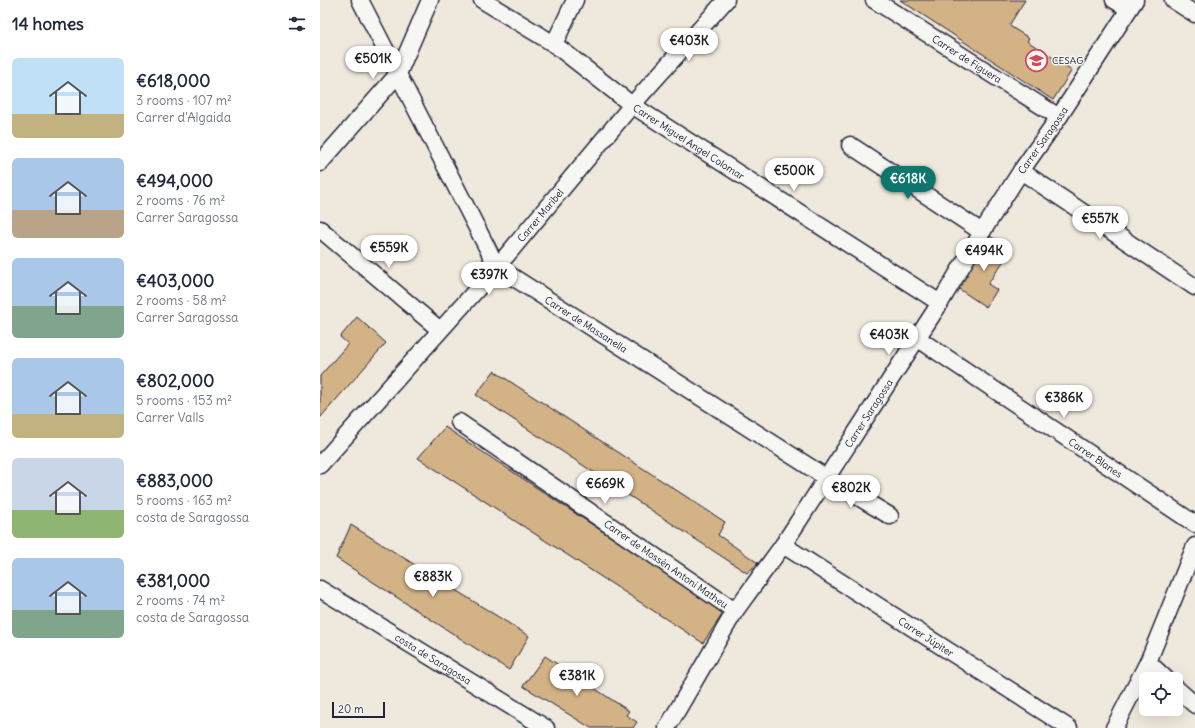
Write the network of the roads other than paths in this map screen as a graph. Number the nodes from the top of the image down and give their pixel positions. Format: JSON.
{"nodes":[{"id":1,"x":360,"y":0,"type":"edge"},
{"id":2,"x":430,"y":0,"type":"edge"},
{"id":3,"x":482,"y":0,"type":"edge"},
{"id":4,"x":575,"y":0,"type":"edge"},
{"id":5,"x":726,"y":0,"type":"edge"},
{"id":6,"x":874,"y":0,"type":"edge"},
{"id":7,"x":1114,"y":0,"type":"edge"},
{"id":8,"x":1173,"y":0,"type":"edge"},
{"id":9,"x":1132,"y":5,"type":"edge"},
{"id":10,"x":1195,"y":14,"type":"edge"},
{"id":11,"x":554,"y":44,"type":"junction"},
{"id":12,"x":398,"y":74,"type":"junction"},
{"id":13,"x":632,"y":105,"type":"junction"},
{"id":14,"x":1059,"y":117,"type":"junction"},
{"id":15,"x":850,"y":145,"type":"dead end"},
{"id":16,"x":320,"y":163,"type":"edge"},
{"id":17,"x":1021,"y":171,"type":"junction"},
{"id":18,"x":320,"y":228,"type":"edge"},
{"id":19,"x":982,"y":232,"type":"junction"},
{"id":20,"x":497,"y":267,"type":"junction"},
{"id":21,"x":1195,"y":287,"type":"edge"},
{"id":22,"x":940,"y":303,"type":"junction"},
{"id":23,"x":440,"y":330,"type":"junction"},
{"id":24,"x":917,"y":338,"type":"junction"},
{"id":25,"x":459,"y":422,"type":"dead end"},
{"id":26,"x":320,"y":465,"type":"edge"},
{"id":27,"x":827,"y":478,"type":"junction"},
{"id":28,"x":890,"y":516,"type":"dead end"},
{"id":29,"x":1195,"y":524,"type":"edge"},
{"id":30,"x":784,"y":545,"type":"junction"},
{"id":31,"x":1195,"y":546,"type":"edge"},
{"id":32,"x":320,"y":589,"type":"edge"},
{"id":33,"x":735,"y":611,"type":"junction"},
{"id":34,"x":1148,"y":662,"type":"junction"},
{"id":35,"x":1159,"y":672,"type":"edge"},
{"id":36,"x":1183,"y":694,"type":"edge"},
{"id":37,"x":1195,"y":705,"type":"edge"},
{"id":38,"x":546,"y":728,"type":"edge"},
{"id":39,"x":668,"y":728,"type":"edge"},
{"id":40,"x":1069,"y":728,"type":"edge"},
{"id":41,"x":1114,"y":728,"type":"edge"}],
"edges":[{"from":1,"to":12,"type":"street"},
{"from":2,"to":12,"type":"street"},
{"from":3,"to":11,"type":"street","name":"Carrer Miguel Angel Colomar"},
{"from":4,"to":11,"type":"street"},
{"from":5,"to":13,"type":"street","name":"Carrer Maribel"},
{"from":6,"to":14,"type":"street","name":"Carrer de Figuera"},
{"from":7,"to":9,"type":"street"},
{"from":8,"to":10,"type":"street"},
{"from":9,"to":14,"type":"street","name":"Carrer Saragossa"},
{"from":11,"to":13,"type":"street","name":"Carrer Miguel Angel Colomar"},
{"from":12,"to":16,"type":"street"},
{"from":12,"to":20,"type":"street"},
{"from":13,"to":20,"type":"street","name":"Carrer Maribel"},
{"from":13,"to":22,"type":"street","name":"Carrer Miguel Angel Colomar"},
{"from":14,"to":17,"type":"street","name":"Carrer Saragossa"},
{"from":15,"to":19,"type":"street"},
{"from":17,"to":19,"type":"street","name":"Carrer Saragossa"},
{"from":17,"to":21,"type":"street"},
{"from":18,"to":23,"type":"street"},
{"from":19,"to":22,"type":"street","name":"Carrer Saragossa"},
{"from":20,"to":23,"type":"street","name":"Carrer Maribel"},
{"from":20,"to":27,"type":"street","name":"Carrer de Massanella"},
{"from":22,"to":24,"type":"street","name":"Carrer Saragossa"},
{"from":23,"to":26,"type":"street","name":"Carrer Maribel"},
{"from":24,"to":27,"type":"street","name":"Carrer Saragossa"},
{"from":24,"to":29,"type":"street","name":"Carrer Blanes"},
{"from":25,"to":33,"type":"street","name":"Carrer de Mossèn Antoni Matheu"},
{"from":27,"to":28,"type":"street","name":"Carrer de Massanella"},
{"from":27,"to":30,"type":"street","name":"Carrer Saragossa"},
{"from":30,"to":33,"type":"street","name":"Carrer Saragossa"},
{"from":30,"to":40,"type":"street","name":"Carrer Júpiter"},
{"from":31,"to":34,"type":"street"},
{"from":32,"to":38,"type":"street","name":"costa de Saragossa"},
{"from":33,"to":39,"type":"street","name":"Carrer Saragossa"},
{"from":34,"to":35,"type":"street"},
{"from":34,"to":41,"type":"street"},
{"from":36,"to":37,"type":"street"}]}
